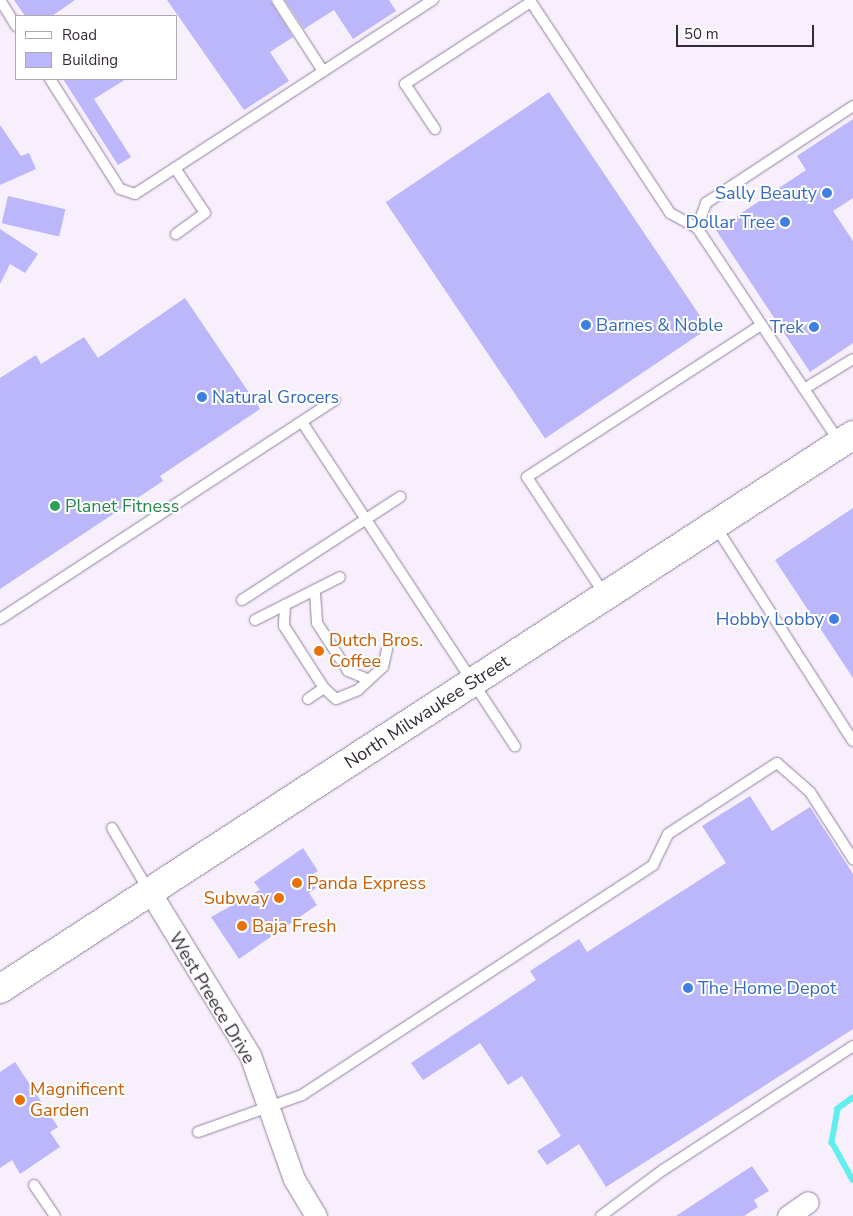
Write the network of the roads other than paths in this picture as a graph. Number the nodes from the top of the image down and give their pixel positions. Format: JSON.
{"nodes":[{"id":1,"x":0,"y":0,"type":"edge"},
{"id":2,"x":277,"y":0,"type":"edge"},
{"id":3,"x":433,"y":0,"type":"edge"},
{"id":4,"x":15,"y":24,"type":"edge"},
{"id":5,"x":323,"y":71,"type":"junction"},
{"id":6,"x":51,"y":80,"type":"edge"},
{"id":7,"x":853,"y":106,"type":"edge"},
{"id":8,"x":435,"y":129,"type":"dead end"},
{"id":9,"x":175,"y":168,"type":"junction"},
{"id":10,"x":697,"y":228,"type":"junction"},
{"id":11,"x":176,"y":234,"type":"dead end"},
{"id":12,"x":761,"y":325,"type":"junction"},
{"id":13,"x":853,"y":358,"type":"edge"},
{"id":14,"x":804,"y":388,"type":"junction"},
{"id":15,"x":335,"y":400,"type":"dead end"},
{"id":16,"x":302,"y":422,"type":"junction"},
{"id":17,"x":847,"y":439,"type":"edge"},
{"id":18,"x":400,"y":497,"type":"dead end"},
{"id":19,"x":366,"y":519,"type":"junction"},
{"id":20,"x":715,"y":525,"type":"junction"},
{"id":21,"x":340,"y":577,"type":"dead end"},
{"id":22,"x":315,"y":593,"type":"junction"},
{"id":23,"x":606,"y":596,"type":"junction"},
{"id":24,"x":242,"y":600,"type":"dead end"},
{"id":25,"x":285,"y":605,"type":"junction"},
{"id":26,"x":0,"y":620,"type":"edge"},
{"id":27,"x":255,"y":620,"type":"dead end"},
{"id":28,"x":387,"y":649,"type":"dead end"},
{"id":29,"x":367,"y":680,"type":"junction"},
{"id":30,"x":474,"y":682,"type":"junction"},
{"id":31,"x":324,"y":688,"type":"junction"},
{"id":32,"x":308,"y":699,"type":"dead end"},
{"id":33,"x":853,"y":740,"type":"edge"},
{"id":34,"x":515,"y":746,"type":"dead end"},
{"id":35,"x":112,"y":828,"type":"dead end"},
{"id":36,"x":853,"y":858,"type":"edge"},
{"id":37,"x":150,"y":892,"type":"junction"},
{"id":38,"x":0,"y":989,"type":"edge"},
{"id":39,"x":853,"y":1046,"type":"edge"},
{"id":40,"x":268,"y":1104,"type":"junction"},
{"id":41,"x":198,"y":1132,"type":"dead end"},
{"id":42,"x":34,"y":1185,"type":"dead end"},
{"id":43,"x":808,"y":1202,"type":"dead end"},
{"id":44,"x":54,"y":1216,"type":"edge"},
{"id":45,"x":316,"y":1216,"type":"edge"},
{"id":46,"x":601,"y":1216,"type":"edge"},
{"id":47,"x":788,"y":1216,"type":"edge"}],
"edges":[{"from":1,"to":4,"type":"lane"},
{"from":2,"to":5,"type":"lane"},
{"from":3,"to":5,"type":"lane"},
{"from":5,"to":9,"type":"lane"},
{"from":6,"to":9,"type":"lane"},
{"from":7,"to":10,"type":"lane"},
{"from":8,"to":10,"type":"lane"},
{"from":9,"to":11,"type":"lane"},
{"from":10,"to":12,"type":"lane"},
{"from":12,"to":14,"type":"lane"},
{"from":12,"to":23,"type":"lane"},
{"from":13,"to":14,"type":"lane"},
{"from":14,"to":17,"type":"lane"},
{"from":15,"to":16,"type":"lane"},
{"from":16,"to":19,"type":"lane"},
{"from":16,"to":26,"type":"lane"},
{"from":17,"to":20,"type":"main road","name":"North Milwaukee Street"},
{"from":18,"to":19,"type":"lane"},
{"from":19,"to":24,"type":"lane"},
{"from":19,"to":30,"type":"lane"},
{"from":20,"to":23,"type":"main road","name":"North Milwaukee Street"},
{"from":20,"to":33,"type":"lane"},
{"from":21,"to":22,"type":"lane"},
{"from":22,"to":25,"type":"lane"},
{"from":22,"to":29,"type":"lane"},
{"from":23,"to":30,"type":"main road","name":"North Milwaukee Street"},
{"from":25,"to":27,"type":"lane"},
{"from":25,"to":31,"type":"lane"},
{"from":28,"to":29,"type":"lane"},
{"from":29,"to":31,"type":"lane"},
{"from":30,"to":34,"type":"lane"},
{"from":30,"to":37,"type":"main road","name":"North Milwaukee Street"},
{"from":31,"to":32,"type":"lane"},
{"from":35,"to":37,"type":"lane"},
{"from":36,"to":40,"type":"lane"},
{"from":37,"to":38,"type":"main road","name":"North Milwaukee Street"},
{"from":37,"to":40,"type":"street","name":"West Preece Drive"},
{"from":39,"to":46,"type":"lane"},
{"from":40,"to":41,"type":"lane"},
{"from":40,"to":45,"type":"street","name":"West Preece Drive"},
{"from":42,"to":44,"type":"lane"},
{"from":43,"to":47,"type":"street"}]}
